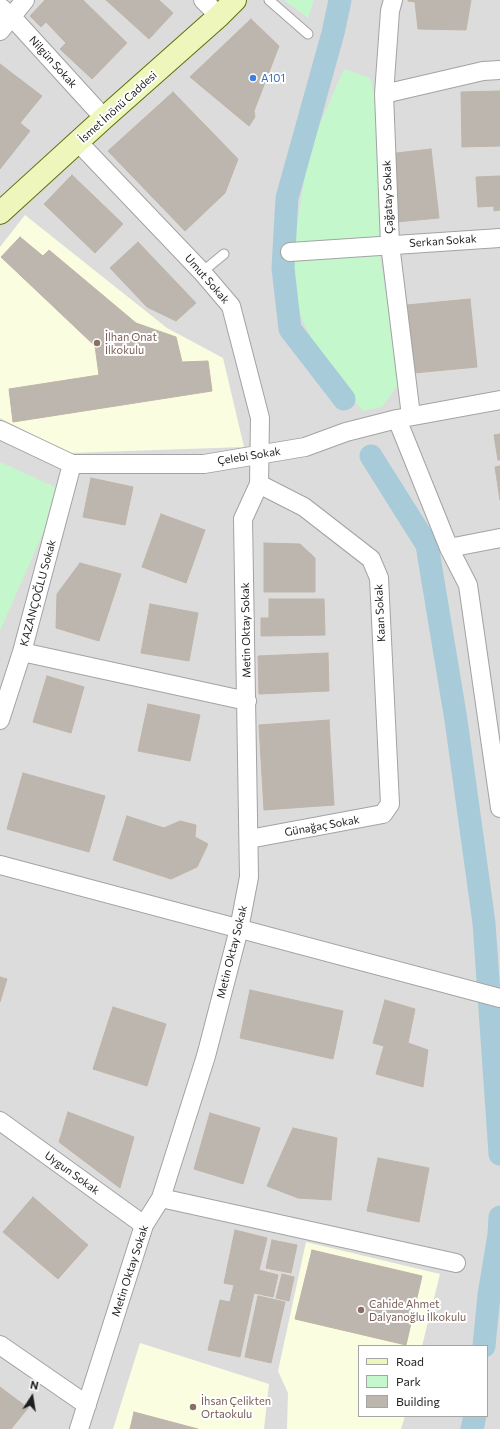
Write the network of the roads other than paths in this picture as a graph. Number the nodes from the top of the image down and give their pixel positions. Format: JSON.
{"nodes":[{"id":1,"x":24,"y":0,"type":"edge"},
{"id":2,"x":203,"y":0,"type":"edge"},
{"id":3,"x":235,"y":0,"type":"edge"},
{"id":4,"x":269,"y":0,"type":"edge"},
{"id":5,"x":393,"y":0,"type":"edge"},
{"id":6,"x":6,"y":12,"type":"edge"},
{"id":7,"x":220,"y":16,"type":"junction"},
{"id":8,"x":0,"y":31,"type":"edge"},
{"id":9,"x":308,"y":34,"type":"dead end"},
{"id":10,"x":500,"y":70,"type":"edge"},
{"id":11,"x":384,"y":94,"type":"junction"},
{"id":12,"x":104,"y":118,"type":"junction"},
{"id":13,"x":78,"y":142,"type":"junction"},
{"id":14,"x":0,"y":213,"type":"edge"},
{"id":15,"x":500,"y":238,"type":"edge"},
{"id":16,"x":390,"y":244,"type":"junction"},
{"id":17,"x":290,"y":252,"type":"dead end"},
{"id":18,"x":224,"y":254,"type":"dead end"},
{"id":19,"x":202,"y":272,"type":"junction"},
{"id":20,"x":500,"y":400,"type":"edge"},
{"id":21,"x":404,"y":418,"type":"junction"},
{"id":22,"x":0,"y":430,"type":"edge"},
{"id":23,"x":258,"y":455,"type":"junction"},
{"id":24,"x":72,"y":464,"type":"junction"},
{"id":25,"x":259,"y":484,"type":"junction"},
{"id":26,"x":500,"y":538,"type":"edge"},
{"id":27,"x":449,"y":548,"type":"junction"},
{"id":28,"x":22,"y":652,"type":"junction"},
{"id":29,"x":247,"y":701,"type":"junction"},
{"id":30,"x":0,"y":720,"type":"edge"},
{"id":31,"x":390,"y":804,"type":"joint"},
{"id":32,"x":500,"y":808,"type":"edge"},
{"id":33,"x":249,"y":839,"type":"junction"},
{"id":34,"x":0,"y":865,"type":"edge"},
{"id":35,"x":239,"y":929,"type":"junction"},
{"id":36,"x":500,"y":998,"type":"edge"},
{"id":37,"x":0,"y":1121,"type":"edge"},
{"id":38,"x":161,"y":1198,"type":"junction"},
{"id":39,"x":144,"y":1225,"type":"junction"},
{"id":40,"x":456,"y":1263,"type":"dead end"},
{"id":41,"x":0,"y":1345,"type":"edge"},
{"id":42,"x":87,"y":1405,"type":"junction"},
{"id":43,"x":80,"y":1429,"type":"edge"}],
"edges":[{"from":1,"to":6,"type":"street"},
{"from":2,"to":7,"type":"street"},
{"from":3,"to":7,"type":"street","name":"İsmet İnönü Caddesi"},
{"from":4,"to":9,"type":"lane"},
{"from":5,"to":11,"type":"street","name":"Çağatay Sokak"},
{"from":6,"to":8,"type":"street"},
{"from":6,"to":12,"type":"street","name":"Nilgün Sokak"},
{"from":7,"to":12,"type":"street","name":"İsmet İnönü Caddesi"},
{"from":10,"to":11,"type":"street"},
{"from":11,"to":16,"type":"street","name":"Çağatay Sokak"},
{"from":12,"to":13,"type":"street","name":"İsmet İnönü Caddesi"},
{"from":13,"to":14,"type":"street","name":"İsmet İnönü Caddesi"},
{"from":13,"to":19,"type":"street","name":"Umut Sokak"},
{"from":15,"to":16,"type":"street","name":"Serkan Sokak"},
{"from":16,"to":17,"type":"street","name":"Serkan Sokak"},
{"from":16,"to":21,"type":"street","name":"Çağatay Sokak"},
{"from":18,"to":19,"type":"lane"},
{"from":19,"to":23,"type":"street","name":"Umut Sokak"},
{"from":20,"to":21,"type":"street","name":"Çelebi Sokak"},
{"from":21,"to":23,"type":"street","name":"Çelebi Sokak"},
{"from":21,"to":27,"type":"street","name":"Çağatay Sokak"},
{"from":22,"to":24,"type":"street","name":"Çelebi Sokak"},
{"from":23,"to":24,"type":"street","name":"Çelebi Sokak"},
{"from":23,"to":25,"type":"street","name":"Metin Oktay Sokak"},
{"from":24,"to":28,"type":"street","name":"KAZANÇOĞLU Sokak"},
{"from":25,"to":29,"type":"street","name":"Metin Oktay Sokak"},
{"from":25,"to":31,"type":"street","name":"Kaan Sokak"},
{"from":26,"to":27,"type":"street"},
{"from":27,"to":32,"type":"street","name":"Çağatay Sokak"},
{"from":28,"to":29,"type":"street"},
{"from":28,"to":30,"type":"street","name":"KAZANÇOĞLU Sokak"},
{"from":29,"to":33,"type":"street","name":"Metin Oktay Sokak"},
{"from":31,"to":33,"type":"street","name":"Günağaç Sokak"},
{"from":33,"to":35,"type":"street","name":"Metin Oktay Sokak"},
{"from":34,"to":35,"type":"street"},
{"from":35,"to":36,"type":"street"},
{"from":35,"to":38,"type":"street","name":"Metin Oktay Sokak"},
{"from":37,"to":39,"type":"street","name":"Uygun Sokak"},
{"from":38,"to":39,"type":"street","name":"Metin Oktay Sokak"},
{"from":38,"to":40,"type":"street"},
{"from":39,"to":42,"type":"street","name":"Metin Oktay Sokak"},
{"from":41,"to":42,"type":"street"},
{"from":42,"to":43,"type":"street","name":"Metin Oktay Sokak"}]}
